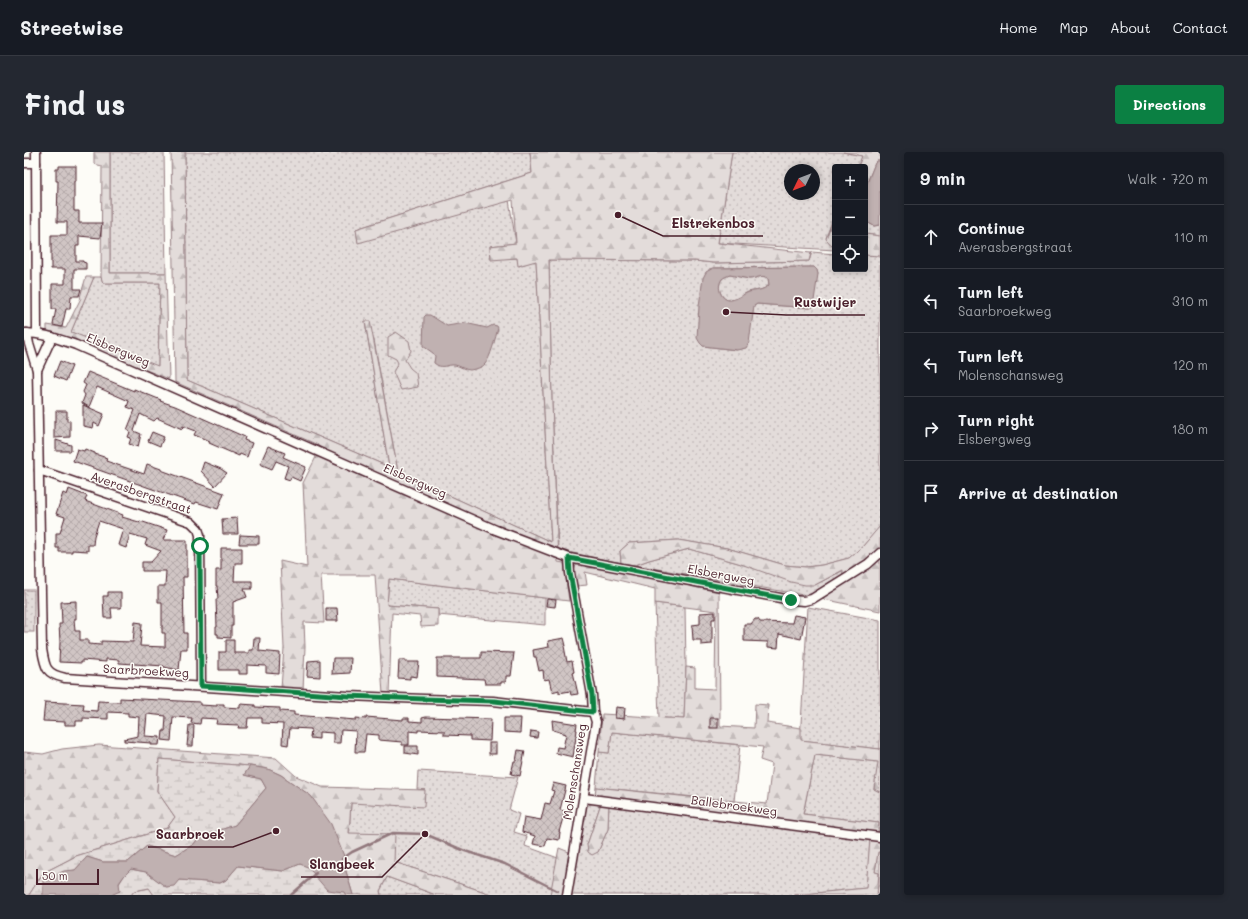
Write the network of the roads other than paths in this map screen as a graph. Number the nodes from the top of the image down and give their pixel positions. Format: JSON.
{"nodes":[{"id":1,"x":36,"y":152,"type":"edge"},
{"id":2,"x":24,"y":163,"type":"edge"},
{"id":3,"x":36,"y":163,"type":"junction"},
{"id":4,"x":25,"y":333,"type":"edge"},
{"id":5,"x":37,"y":333,"type":"junction"},
{"id":6,"x":52,"y":337,"type":"junction"},
{"id":7,"x":37,"y":370,"type":"junction"},
{"id":8,"x":39,"y":470,"type":"junction"},
{"id":9,"x":880,"y":553,"type":"edge"},
{"id":10,"x":569,"y":558,"type":"junction"},
{"id":11,"x":201,"y":686,"type":"junction"},
{"id":12,"x":593,"y":712,"type":"junction"},
{"id":13,"x":584,"y":798,"type":"junction"},
{"id":14,"x":880,"y":837,"type":"edge"},
{"id":15,"x":567,"y":895,"type":"edge"}],
"edges":[{"from":1,"to":3,"type":"street"},
{"from":2,"to":3,"type":"street"},
{"from":3,"to":5,"type":"street"},
{"from":4,"to":5,"type":"street","name":"Elsbergweg"},
{"from":4,"to":7,"type":"street","name":"Saarbroekweg"},
{"from":5,"to":6,"type":"street","name":"Elsbergweg"},
{"from":6,"to":7,"type":"street","name":"Saarbroekweg"},
{"from":6,"to":10,"type":"street","name":"Elsbergweg"},
{"from":7,"to":8,"type":"street","name":"Saarbroekweg"},
{"from":8,"to":11,"type":"street","name":"Averasbergstraat"},
{"from":8,"to":11,"type":"street","name":"Saarbroekweg"},
{"from":9,"to":10,"type":"street","name":"Elsbergweg"},
{"from":10,"to":12,"type":"street","name":"Molenschansweg"},
{"from":11,"to":12,"type":"street","name":"Saarbroekweg"},
{"from":12,"to":13,"type":"street","name":"Molenschansweg"},
{"from":13,"to":14,"type":"street","name":"Ballebroekweg"},
{"from":13,"to":15,"type":"street","name":"Molenschansweg"}]}
